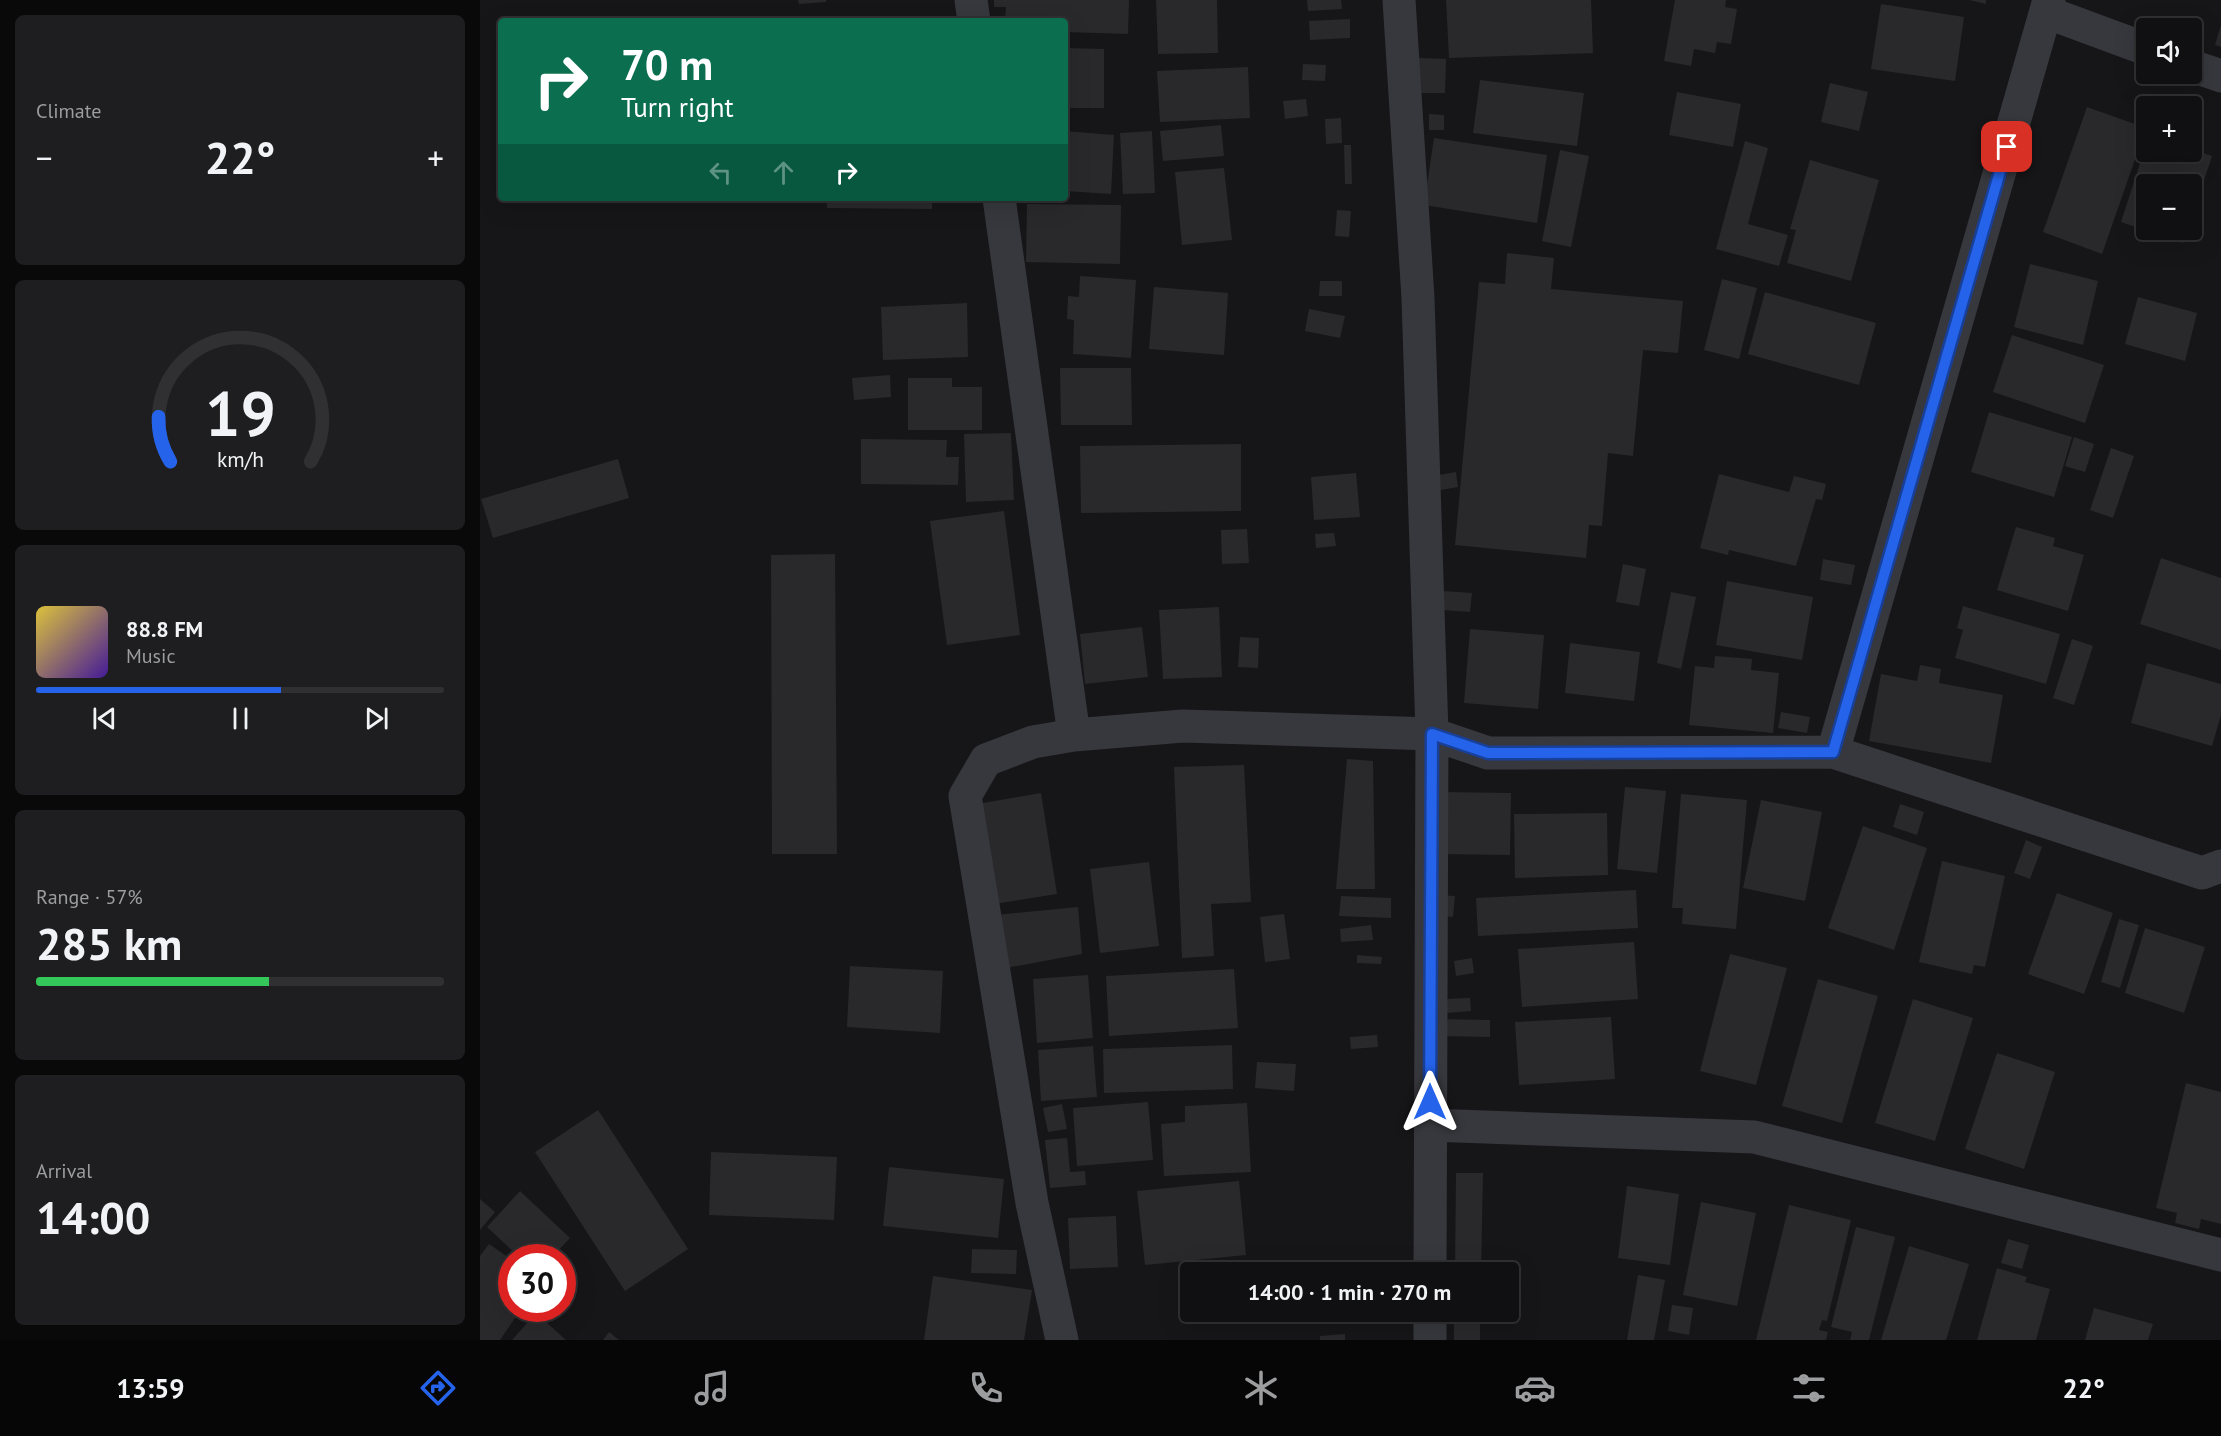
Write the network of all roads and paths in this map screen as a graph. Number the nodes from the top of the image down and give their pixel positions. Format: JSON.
{"nodes":[{"id":1,"x":971,"y":0,"type":"edge"},
{"id":2,"x":1399,"y":0,"type":"edge"},
{"id":3,"x":2048,"y":6,"type":"edge"},
{"id":4,"x":974,"y":18,"type":"edge"},
{"id":5,"x":2136,"y":45,"type":"edge"},
{"id":6,"x":2202,"y":69,"type":"edge"},
{"id":7,"x":2221,"y":76,"type":"edge"},
{"id":8,"x":999,"y":201,"type":"edge"},
{"id":9,"x":1432,"y":734,"type":"junction"},
{"id":10,"x":1074,"y":735,"type":"junction"},
{"id":11,"x":1833,"y":752,"type":"junction"},
{"id":12,"x":2221,"y":866,"type":"edge"},
{"id":13,"x":1430,"y":1125,"type":"junction"},
{"id":14,"x":2221,"y":1255,"type":"edge"},
{"id":15,"x":1430,"y":1262,"type":"edge"},
{"id":16,"x":1430,"y":1322,"type":"edge"},
{"id":17,"x":1062,"y":1340,"type":"edge"},
{"id":18,"x":1430,"y":1340,"type":"edge"}],
"edges":[{"from":1,"to":4,"type":"street"},
{"from":2,"to":9,"type":"street"},
{"from":3,"to":5,"type":"street"},
{"from":3,"to":11,"type":"street"},
{"from":6,"to":7,"type":"street"},
{"from":8,"to":10,"type":"street"},
{"from":9,"to":10,"type":"street"},
{"from":9,"to":11,"type":"street"},
{"from":9,"to":13,"type":"street"},
{"from":10,"to":17,"type":"street"},
{"from":11,"to":12,"type":"street"},
{"from":13,"to":14,"type":"street"},
{"from":13,"to":15,"type":"street"},
{"from":16,"to":18,"type":"street"}]}
